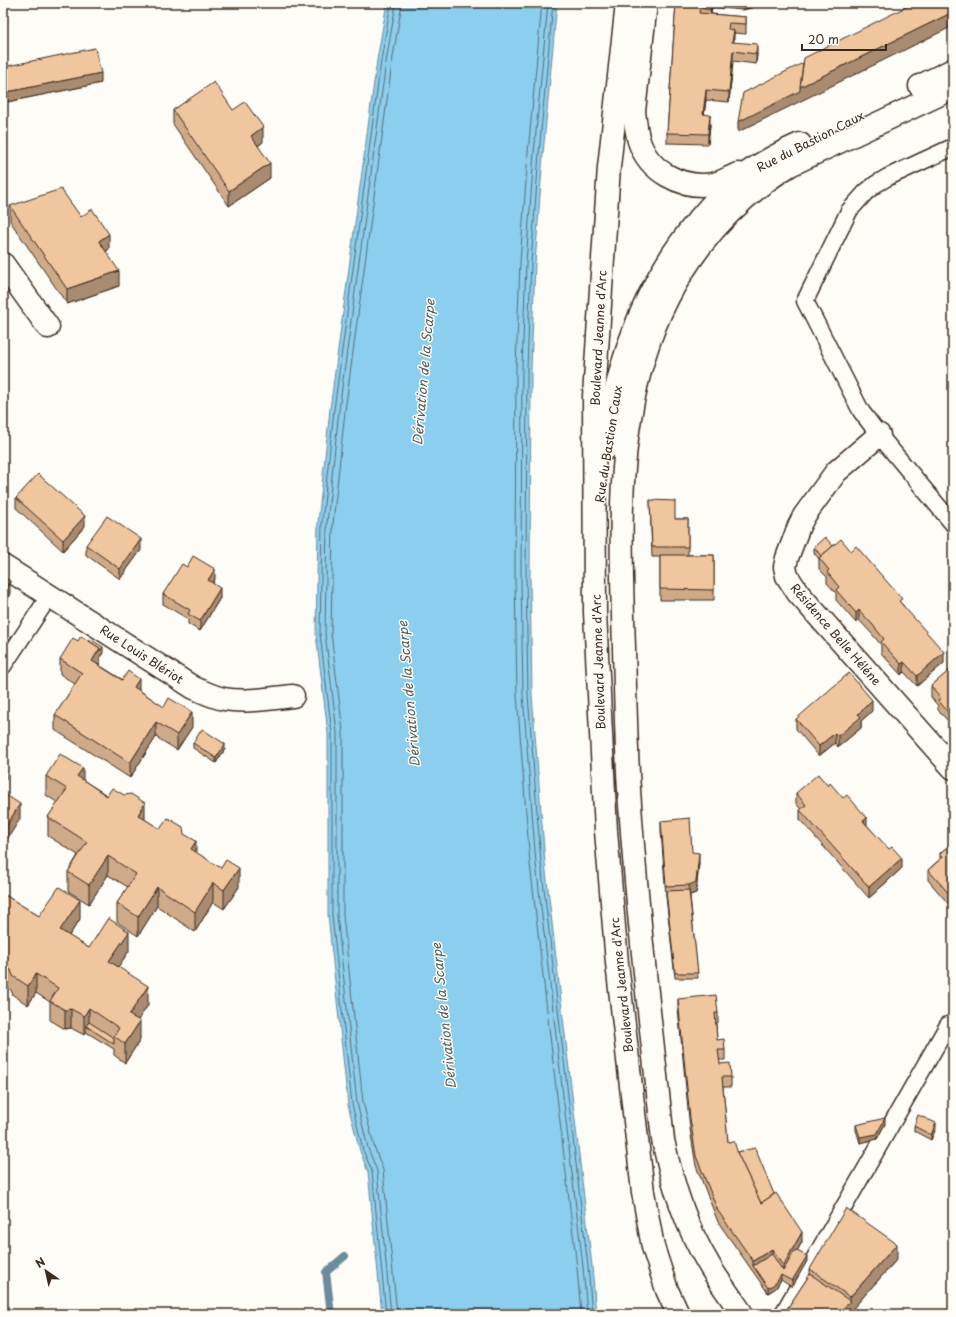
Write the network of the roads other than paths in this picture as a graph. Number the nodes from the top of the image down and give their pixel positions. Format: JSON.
{"nodes":[{"id":1,"x":626,"y":3,"type":"edge"},
{"id":2,"x":646,"y":3,"type":"edge"},
{"id":3,"x":953,"y":70,"type":"edge"},
{"id":4,"x":953,"y":88,"type":"edge"},
{"id":5,"x":953,"y":147,"type":"edge"},
{"id":6,"x":774,"y":157,"type":"junction"},
{"id":7,"x":3,"y":264,"type":"edge"},
{"id":8,"x":48,"y":327,"type":"dead end"},
{"id":9,"x":878,"y":435,"type":"junction"},
{"id":10,"x":625,"y":452,"type":"joint"},
{"id":11,"x":953,"y":524,"type":"edge"},
{"id":12,"x":595,"y":531,"type":"junction"},
{"id":13,"x":3,"y":566,"type":"edge"},
{"id":14,"x":50,"y":595,"type":"junction"},
{"id":15,"x":3,"y":666,"type":"edge"},
{"id":16,"x":293,"y":696,"type":"dead end"},
{"id":17,"x":953,"y":768,"type":"edge"},
{"id":18,"x":948,"y":1025,"type":"dead end"},
{"id":19,"x":678,"y":1314,"type":"edge"},
{"id":20,"x":742,"y":1314,"type":"edge"},
{"id":21,"x":782,"y":1314,"type":"edge"}],
"edges":[{"from":1,"to":12,"type":"main road","name":"Boulevard Jeanne d'Arc"},
{"from":2,"to":6,"type":"main road"},
{"from":3,"to":6,"type":"main road","name":"Rue du Bastion Caux"},
{"from":4,"to":10,"type":"main road","name":"Rue du Bastion Caux"},
{"from":5,"to":9,"type":"lane"},
{"from":6,"to":12,"type":"main road","name":"Rue du Bastion Caux"},
{"from":7,"to":8,"type":"main road"},
{"from":9,"to":11,"type":"lane"},
{"from":9,"to":17,"type":"main road","name":"Résidence Belle Héléne"},
{"from":10,"to":20,"type":"main road","name":"Boulevard Jeanne d'Arc"},
{"from":12,"to":19,"type":"main road","name":"Boulevard Jeanne d'Arc"},
{"from":13,"to":14,"type":"main road","name":"Rue Louis Blériot"},
{"from":14,"to":15,"type":"lane"},
{"from":14,"to":16,"type":"main road","name":"Rue Louis Blériot"},
{"from":18,"to":21,"type":"lane"}]}
